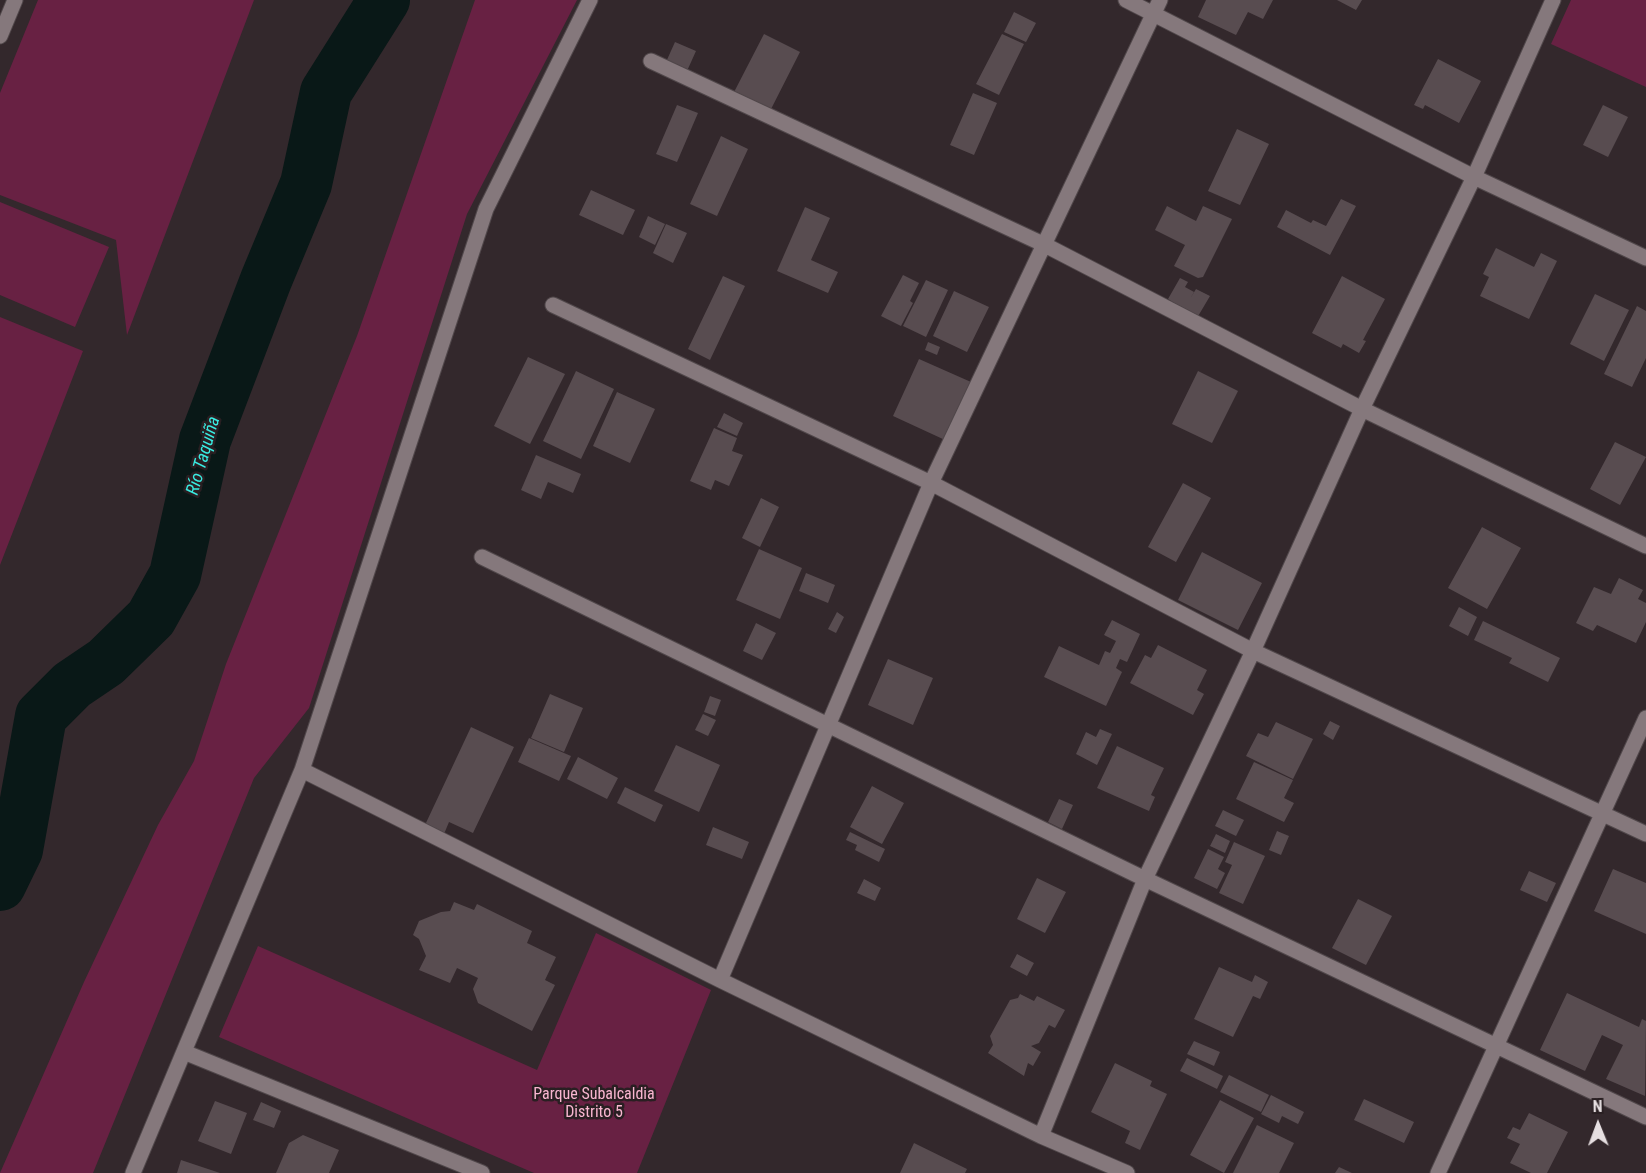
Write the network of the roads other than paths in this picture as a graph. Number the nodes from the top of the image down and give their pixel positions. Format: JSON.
{"nodes":[{"id":1,"x":15,"y":0,"type":"edge"},
{"id":2,"x":590,"y":0,"type":"edge"},
{"id":3,"x":1126,"y":0,"type":"edge"},
{"id":4,"x":1552,"y":0,"type":"edge"},
{"id":5,"x":1157,"y":6,"type":"edge"},
{"id":6,"x":0,"y":36,"type":"edge"},
{"id":7,"x":651,"y":61,"type":"dead end"},
{"id":8,"x":1474,"y":177,"type":"junction"},
{"id":9,"x":1045,"y":245,"type":"junction"},
{"id":10,"x":1646,"y":258,"type":"edge"},
{"id":11,"x":553,"y":305,"type":"dead end"},
{"id":12,"x":1362,"y":409,"type":"junction"},
{"id":13,"x":930,"y":483,"type":"junction"},
{"id":14,"x":1646,"y":546,"type":"edge"},
{"id":15,"x":482,"y":557,"type":"dead end"},
{"id":16,"x":1253,"y":651,"type":"junction"},
{"id":17,"x":1646,"y":718,"type":"edge"},
{"id":18,"x":827,"y":723,"type":"junction"},
{"id":19,"x":302,"y":770,"type":"junction"},
{"id":20,"x":1602,"y":814,"type":"junction"},
{"id":21,"x":1646,"y":834,"type":"edge"},
{"id":22,"x":1145,"y":879,"type":"junction"},
{"id":23,"x":720,"y":980,"type":"junction"},
{"id":24,"x":1496,"y":1046,"type":"junction"},
{"id":25,"x":184,"y":1052,"type":"junction"},
{"id":26,"x":1646,"y":1117,"type":"edge"},
{"id":27,"x":1041,"y":1136,"type":"junction"},
{"id":28,"x":133,"y":1173,"type":"edge"},
{"id":29,"x":482,"y":1173,"type":"edge"},
{"id":30,"x":1126,"y":1173,"type":"edge"},
{"id":31,"x":1438,"y":1173,"type":"edge"}],
"edges":[{"from":1,"to":6,"type":"street"},
{"from":2,"to":19,"type":"street"},
{"from":3,"to":5,"type":"street"},
{"from":4,"to":8,"type":"street"},
{"from":5,"to":8,"type":"street"},
{"from":5,"to":9,"type":"street"},
{"from":7,"to":9,"type":"street"},
{"from":8,"to":10,"type":"street"},
{"from":8,"to":12,"type":"street"},
{"from":9,"to":12,"type":"street"},
{"from":9,"to":13,"type":"street"},
{"from":11,"to":13,"type":"street"},
{"from":12,"to":14,"type":"street"},
{"from":12,"to":16,"type":"street"},
{"from":13,"to":16,"type":"street"},
{"from":13,"to":18,"type":"street"},
{"from":15,"to":18,"type":"street"},
{"from":16,"to":20,"type":"street"},
{"from":16,"to":22,"type":"street"},
{"from":17,"to":20,"type":"street"},
{"from":18,"to":22,"type":"street"},
{"from":18,"to":23,"type":"street"},
{"from":19,"to":23,"type":"street"},
{"from":19,"to":25,"type":"street"},
{"from":20,"to":21,"type":"street"},
{"from":20,"to":24,"type":"street"},
{"from":22,"to":24,"type":"street"},
{"from":22,"to":27,"type":"street"},
{"from":23,"to":27,"type":"street"},
{"from":24,"to":26,"type":"street"},
{"from":24,"to":31,"type":"street"},
{"from":25,"to":28,"type":"street"},
{"from":25,"to":29,"type":"street"},
{"from":27,"to":30,"type":"street"}]}
